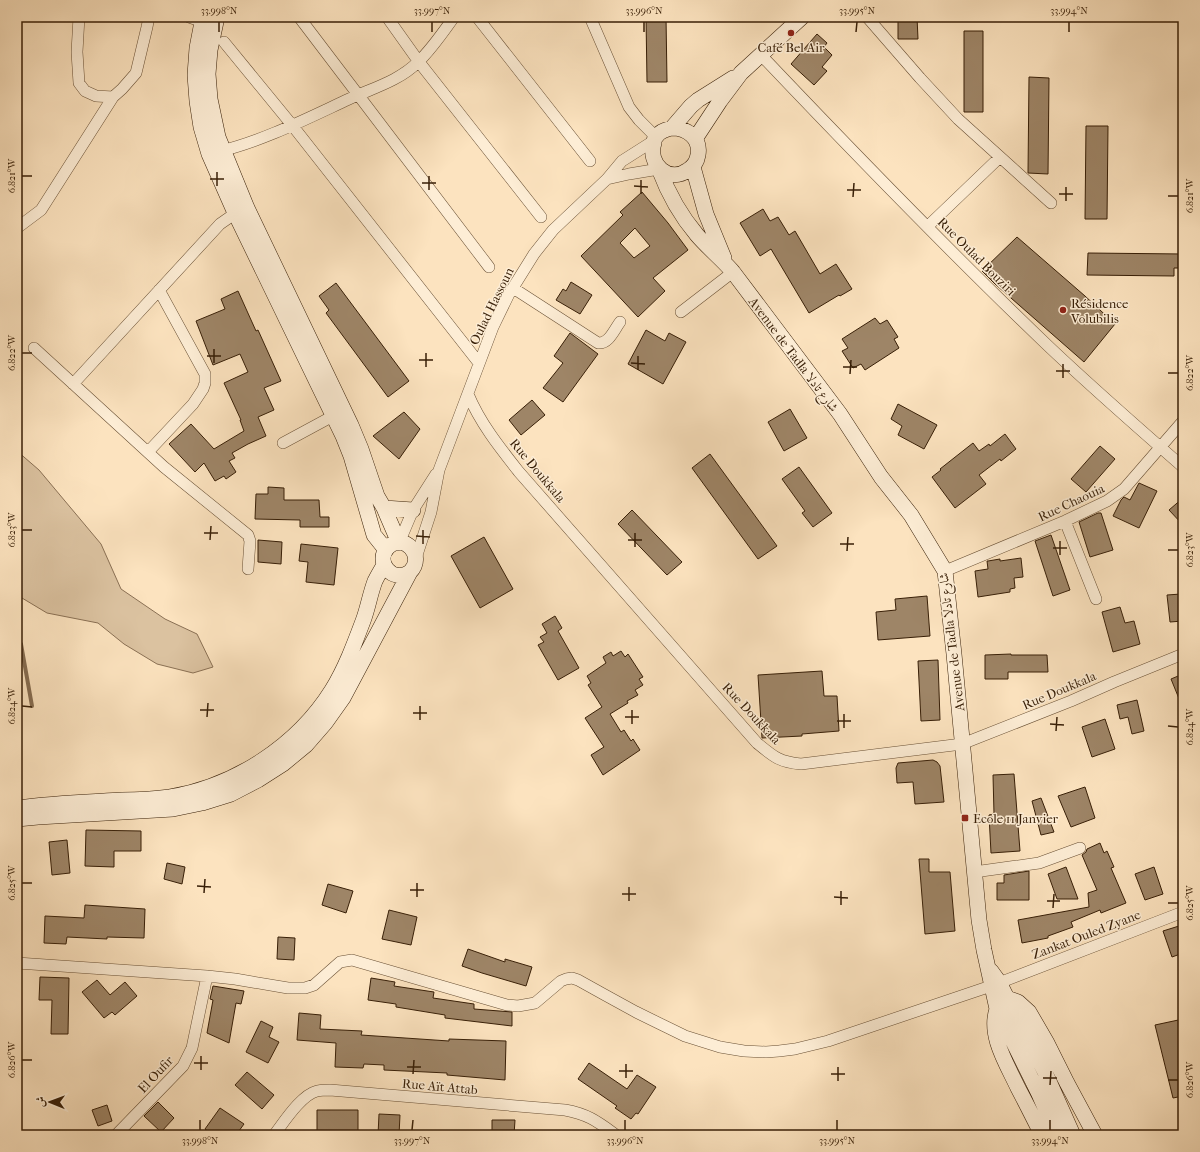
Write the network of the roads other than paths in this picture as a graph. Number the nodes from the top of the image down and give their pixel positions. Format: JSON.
{"nodes":[{"id":1,"x":79,"y":17,"type":"edge"},
{"id":2,"x":148,"y":17,"type":"edge"},
{"id":3,"x":299,"y":17,"type":"edge"},
{"id":4,"x":387,"y":17,"type":"edge"},
{"id":5,"x":454,"y":17,"type":"edge"},
{"id":6,"x":477,"y":17,"type":"edge"},
{"id":7,"x":590,"y":17,"type":"edge"},
{"id":8,"x":802,"y":17,"type":"edge"},
{"id":9,"x":867,"y":17,"type":"edge"},
{"id":10,"x":205,"y":20,"type":"edge"},
{"id":11,"x":224,"y":42,"type":"dead end"},
{"id":12,"x":760,"y":54,"type":"junction"},
{"id":13,"x":419,"y":62,"type":"junction"},
{"id":14,"x":741,"y":73,"type":"junction"},
{"id":15,"x":359,"y":95,"type":"junction"},
{"id":16,"x":114,"y":97,"type":"junction"},
{"id":17,"x":292,"y":125,"type":"junction"},
{"id":18,"x":672,"y":128,"type":"junction"},
{"id":19,"x":655,"y":138,"type":"junction"},
{"id":20,"x":695,"y":139,"type":"junction"},
{"id":21,"x":216,"y":152,"type":"junction"},
{"id":22,"x":1000,"y":157,"type":"junction"},
{"id":23,"x":590,"y":161,"type":"dead end"},
{"id":24,"x":693,"y":167,"type":"junction"},
{"id":25,"x":659,"y":168,"type":"junction"},
{"id":26,"x":607,"y":180,"type":"junction"},
{"id":27,"x":1051,"y":203,"type":"dead end"},
{"id":28,"x":241,"y":211,"type":"junction"},
{"id":29,"x":541,"y":217,"type":"dead end"},
{"id":30,"x":928,"y":226,"type":"junction"},
{"id":31,"x":17,"y":228,"type":"edge"},
{"id":32,"x":489,"y":267,"type":"dead end"},
{"id":33,"x":730,"y":269,"type":"junction"},
{"id":34,"x":513,"y":288,"type":"junction"},
{"id":35,"x":159,"y":290,"type":"junction"},
{"id":36,"x":680,"y":312,"type":"dead end"},
{"id":37,"x":295,"y":322,"type":"junction"},
{"id":38,"x":620,"y":322,"type":"dead end"},
{"id":39,"x":34,"y":348,"type":"dead end"},
{"id":40,"x":479,"y":363,"type":"junction"},
{"id":41,"x":73,"y":384,"type":"junction"},
{"id":42,"x":468,"y":394,"type":"junction"},
{"id":43,"x":333,"y":416,"type":"junction"},
{"id":44,"x":1183,"y":421,"type":"edge"},
{"id":45,"x":283,"y":443,"type":"dead end"},
{"id":46,"x":1160,"y":447,"type":"junction"},
{"id":47,"x":148,"y":452,"type":"junction"},
{"id":48,"x":1183,"y":467,"type":"edge"},
{"id":49,"x":439,"y":470,"type":"junction"},
{"id":50,"x":384,"y":508,"type":"junction"},
{"id":51,"x":413,"y":510,"type":"junction"},
{"id":52,"x":1065,"y":521,"type":"junction"},
{"id":53,"x":399,"y":543,"type":"junction"},
{"id":54,"x":385,"y":558,"type":"junction"},
{"id":55,"x":416,"y":558,"type":"junction"},
{"id":56,"x":248,"y":569,"type":"dead end"},
{"id":57,"x":410,"y":572,"type":"junction"},
{"id":58,"x":945,"y":572,"type":"junction"},
{"id":59,"x":1096,"y":599,"type":"dead end"},
{"id":60,"x":1183,"y":654,"type":"edge"},
{"id":61,"x":962,"y":744,"type":"junction"},
{"id":62,"x":17,"y":808,"type":"edge"},
{"id":63,"x":17,"y":819,"type":"edge"},
{"id":64,"x":1080,"y":848,"type":"dead end"},
{"id":65,"x":974,"y":872,"type":"junction"},
{"id":66,"x":1183,"y":912,"type":"edge"},
{"id":67,"x":17,"y":963,"type":"edge"},
{"id":68,"x":208,"y":976,"type":"junction"},
{"id":69,"x":995,"y":984,"type":"junction"},
{"id":70,"x":1007,"y":998,"type":"junction"},
{"id":71,"x":997,"y":1009,"type":"junction"},
{"id":72,"x":116,"y":1135,"type":"edge"},
{"id":73,"x":274,"y":1135,"type":"edge"},
{"id":74,"x":616,"y":1135,"type":"edge"},
{"id":75,"x":1042,"y":1135,"type":"edge"},
{"id":76,"x":1057,"y":1135,"type":"edge"},
{"id":77,"x":1073,"y":1135,"type":"edge"},
{"id":78,"x":1095,"y":1135,"type":"edge"}],
"edges":[{"from":1,"to":16,"type":"street"},
{"from":2,"to":16,"type":"street"},
{"from":3,"to":15,"type":"street"},
{"from":4,"to":13,"type":"street"},
{"from":5,"to":13,"type":"street"},
{"from":6,"to":23,"type":"street"},
{"from":7,"to":19,"type":"street"},
{"from":8,"to":12,"type":"main road"},
{"from":9,"to":22,"type":"street"},
{"from":10,"to":21,"type":"main road"},
{"from":11,"to":17,"type":"street"},
{"from":12,"to":14,"type":"main road"},
{"from":12,"to":30,"type":"street","name":"Rue Oulad Bouziri"},
{"from":13,"to":15,"type":"street"},
{"from":13,"to":29,"type":"street"},
{"from":14,"to":18,"type":"main road"},
{"from":14,"to":20,"type":"main road"},
{"from":15,"to":17,"type":"street"},
{"from":15,"to":32,"type":"street"},
{"from":16,"to":31,"type":"street"},
{"from":17,"to":21,"type":"street"},
{"from":17,"to":40,"type":"street"},
{"from":18,"to":19,"type":"main road"},
{"from":18,"to":20,"type":"main road"},
{"from":19,"to":25,"type":"main road"},
{"from":19,"to":26,"type":"street","name":"Oulad Hassoun"},
{"from":20,"to":24,"type":"main road"},
{"from":21,"to":28,"type":"main road"},
{"from":22,"to":27,"type":"street"},
{"from":22,"to":30,"type":"street"},
{"from":24,"to":25,"type":"main road"},
{"from":24,"to":33,"type":"main road","name":"Avenue de Tadla شارع تادلا"},
{"from":25,"to":26,"type":"street","name":"Oulad Hassoun"},
{"from":25,"to":33,"type":"main road","name":"Avenue de Tadla شارع تادلا"},
{"from":26,"to":34,"type":"street","name":"Oulad Hassoun"},
{"from":28,"to":35,"type":"street"},
{"from":28,"to":37,"type":"main road"},
{"from":30,"to":46,"type":"street","name":"Rue Oulad Bouziri"},
{"from":33,"to":36,"type":"street"},
{"from":33,"to":58,"type":"main road","name":"Avenue de Tadla شارع تادلا"},
{"from":34,"to":38,"type":"street"},
{"from":34,"to":40,"type":"street","name":"Oulad Hassoun"},
{"from":35,"to":41,"type":"street"},
{"from":35,"to":47,"type":"street"},
{"from":37,"to":43,"type":"main road"},
{"from":37,"to":50,"type":"main road"},
{"from":39,"to":41,"type":"street"},
{"from":40,"to":42,"type":"street","name":"Oulad Hassoun"},
{"from":41,"to":47,"type":"street"},
{"from":42,"to":49,"type":"street","name":"Oulad Hassoun"},
{"from":42,"to":61,"type":"street","name":"Rue Doukkala"},
{"from":43,"to":45,"type":"street"},
{"from":43,"to":54,"type":"main road"},
{"from":44,"to":46,"type":"street","name":"Rue Chaouia"},
{"from":46,"to":48,"type":"street","name":"Rue Oulad Bouziri"},
{"from":46,"to":52,"type":"street","name":"Rue Chaouia"},
{"from":47,"to":56,"type":"street"},
{"from":49,"to":51,"type":"street","name":"Oulad Hassoun"},
{"from":49,"to":55,"type":"street","name":"Oulad Hassoun"},
{"from":50,"to":51,"type":"main road"},
{"from":50,"to":53,"type":"main road"},
{"from":51,"to":53,"type":"street","name":"Oulad Hassoun"},
{"from":52,"to":58,"type":"street","name":"Rue Chaouia"},
{"from":52,"to":59,"type":"street"},
{"from":53,"to":54,"type":"main road"},
{"from":53,"to":55,"type":"main road"},
{"from":54,"to":57,"type":"main road"},
{"from":54,"to":62,"type":"main road"},
{"from":55,"to":57,"type":"main road"},
{"from":57,"to":63,"type":"main road"},
{"from":58,"to":61,"type":"main road","name":"Avenue de Tadla شارع تادلا"},
{"from":60,"to":61,"type":"street","name":"Rue Doukkala"},
{"from":61,"to":65,"type":"main road","name":"Avenue de Tadla شارع تادلا"},
{"from":64,"to":65,"type":"street"},
{"from":65,"to":69,"type":"main road","name":"Avenue de Tadla شارع تادلا"},
{"from":66,"to":69,"type":"street","name":"Zankat Ouled Zyane"},
{"from":67,"to":68,"type":"street","name":"Zankat Ouled Zyane"},
{"from":68,"to":69,"type":"street","name":"Zankat Ouled Zyane"},
{"from":68,"to":72,"type":"street","name":"El Oufir"},
{"from":69,"to":70,"type":"main road","name":"Avenue de Tadla شارع تادلا"},
{"from":69,"to":71,"type":"main road","name":"Avenue de Tadla شارع تادلا"},
{"from":70,"to":77,"type":"main road","name":"Avenue de Tadla شارع تادلا"},
{"from":70,"to":78,"type":"main road"},
{"from":71,"to":75,"type":"main road","name":"Avenue de Tadla شارع تادلا"},
{"from":71,"to":76,"type":"main road","name":"Avenue de Tadla شارع تادلا"},
{"from":73,"to":74,"type":"street","name":"Rue Aït Attab"}]}
